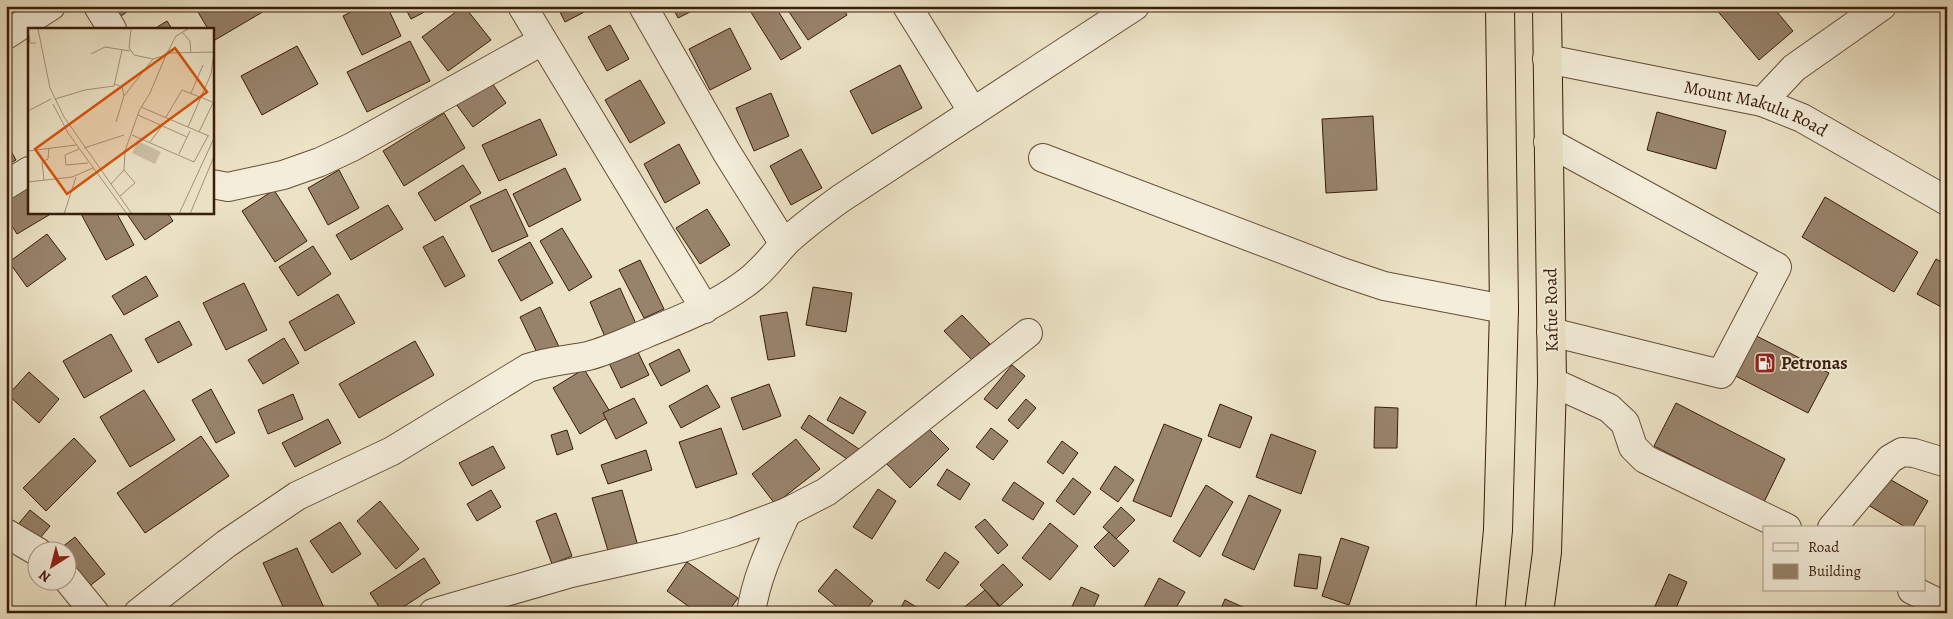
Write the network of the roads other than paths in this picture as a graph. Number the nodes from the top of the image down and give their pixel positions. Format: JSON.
{"nodes":[{"id":1,"x":52,"y":6,"type":"edge"},
{"id":2,"x":98,"y":6,"type":"edge"},
{"id":3,"x":522,"y":6,"type":"edge"},
{"id":4,"x":643,"y":6,"type":"edge"},
{"id":5,"x":907,"y":6,"type":"edge"},
{"id":6,"x":1135,"y":6,"type":"edge"},
{"id":7,"x":1500,"y":6,"type":"edge"},
{"id":8,"x":1547,"y":6,"type":"edge"},
{"id":9,"x":1882,"y":6,"type":"edge"},
{"id":10,"x":111,"y":28,"type":"edge"},
{"id":11,"x":6,"y":35,"type":"edge"},
{"id":12,"x":542,"y":40,"type":"junction"},
{"id":13,"x":1548,"y":58,"type":"junction"},
{"id":14,"x":1762,"y":102,"type":"junction"},
{"id":15,"x":973,"y":112,"type":"junction"},
{"id":16,"x":1548,"y":142,"type":"junction"},
{"id":17,"x":1043,"y":158,"type":"dead end"},
{"id":18,"x":28,"y":173,"type":"edge"},
{"id":19,"x":214,"y":184,"type":"edge"},
{"id":20,"x":6,"y":185,"type":"edge"},
{"id":21,"x":1947,"y":201,"type":"edge"},
{"id":22,"x":784,"y":244,"type":"junction"},
{"id":23,"x":705,"y":309,"type":"junction"},
{"id":24,"x":1504,"y":309,"type":"junction"},
{"id":25,"x":1551,"y":332,"type":"junction"},
{"id":26,"x":1028,"y":334,"type":"dead end"},
{"id":27,"x":1552,"y":382,"type":"junction"},
{"id":28,"x":1947,"y":463,"type":"edge"},
{"id":29,"x":787,"y":512,"type":"junction"},
{"id":30,"x":1783,"y":526,"type":"edge"},
{"id":31,"x":1834,"y":526,"type":"edge"},
{"id":32,"x":6,"y":533,"type":"edge"},
{"id":33,"x":28,"y":546,"type":"edge"},
{"id":34,"x":78,"y":592,"type":"edge"},
{"id":35,"x":1916,"y":592,"type":"edge"},
{"id":36,"x":1947,"y":607,"type":"edge"},
{"id":37,"x":96,"y":613,"type":"edge"},
{"id":38,"x":138,"y":613,"type":"edge"},
{"id":39,"x":433,"y":613,"type":"edge"},
{"id":40,"x":752,"y":613,"type":"edge"},
{"id":41,"x":1490,"y":613,"type":"edge"},
{"id":42,"x":1539,"y":613,"type":"edge"}],
"edges":[{"from":1,"to":11,"type":"street"},
{"from":2,"to":10,"type":"street"},
{"from":3,"to":12,"type":"street"},
{"from":4,"to":22,"type":"street"},
{"from":5,"to":15,"type":"street"},
{"from":6,"to":15,"type":"street"},
{"from":7,"to":24,"type":"highway"},
{"from":8,"to":13,"type":"highway","name":"Kafue Road"},
{"from":9,"to":14,"type":"street"},
{"from":12,"to":19,"type":"street"},
{"from":12,"to":23,"type":"street"},
{"from":13,"to":14,"type":"street","name":"Mount Makulu Road"},
{"from":13,"to":16,"type":"highway","name":"Kafue Road"},
{"from":14,"to":21,"type":"street","name":"Mount Makulu Road"},
{"from":15,"to":22,"type":"street"},
{"from":16,"to":25,"type":"highway","name":"Kafue Road"},
{"from":16,"to":25,"type":"street"},
{"from":17,"to":24,"type":"street"},
{"from":18,"to":20,"type":"street"},
{"from":22,"to":23,"type":"street"},
{"from":23,"to":38,"type":"street"},
{"from":24,"to":41,"type":"highway"},
{"from":25,"to":27,"type":"highway","name":"Kafue Road"},
{"from":26,"to":29,"type":"street"},
{"from":27,"to":30,"type":"street"},
{"from":27,"to":42,"type":"highway","name":"Kafue Road"},
{"from":28,"to":31,"type":"street"},
{"from":29,"to":39,"type":"street"},
{"from":29,"to":40,"type":"street"},
{"from":32,"to":33,"type":"street"},
{"from":34,"to":37,"type":"street"},
{"from":35,"to":36,"type":"street"}]}
